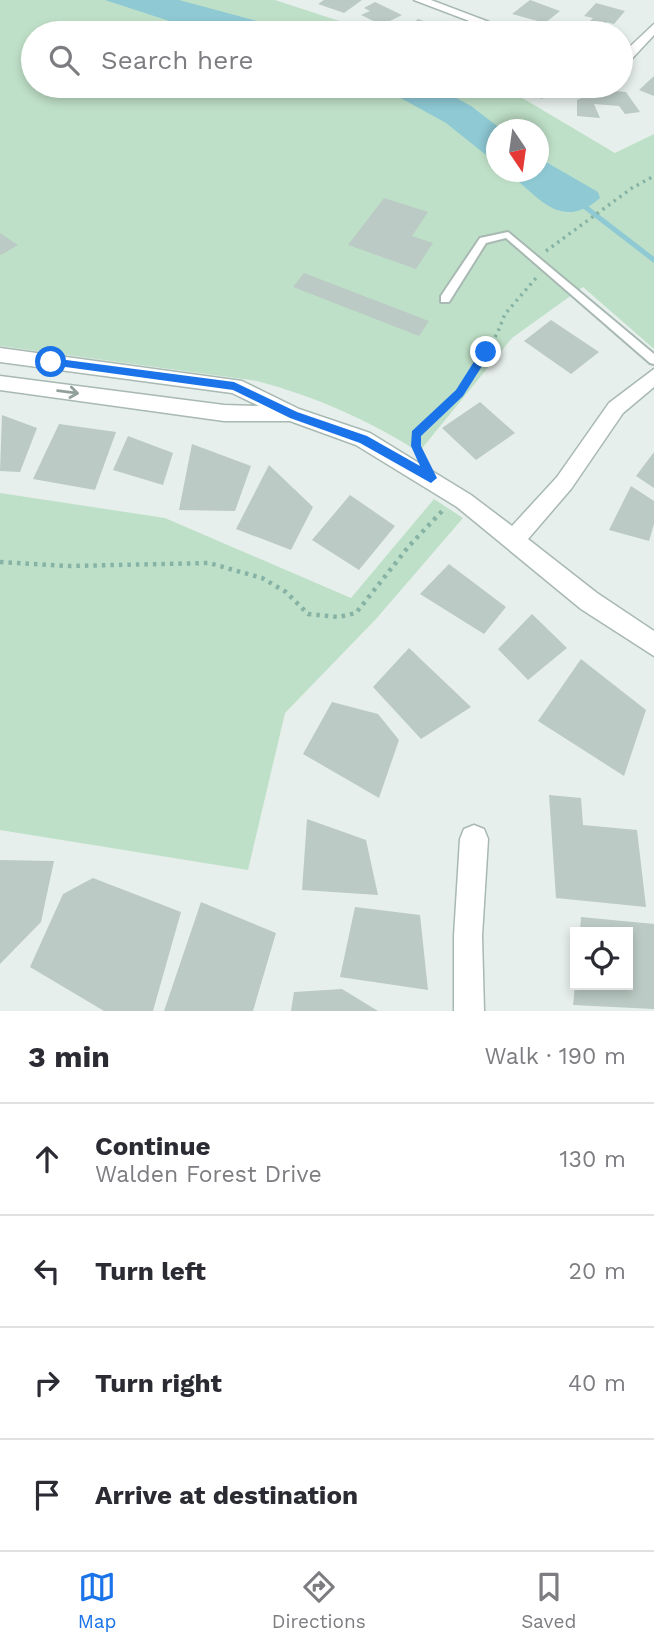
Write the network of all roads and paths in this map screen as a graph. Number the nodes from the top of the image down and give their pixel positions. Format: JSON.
{"nodes":[{"id":1,"x":420,"y":0,"type":"edge"},
{"id":2,"x":479,"y":21,"type":"edge"},
{"id":3,"x":654,"y":27,"type":"edge"},
{"id":4,"x":633,"y":49,"type":"edge"},
{"id":5,"x":654,"y":176,"type":"edge"},
{"id":6,"x":542,"y":264,"type":"junction"},
{"id":7,"x":445,"y":299,"type":"dead end"},
{"id":8,"x":0,"y":355,"type":"edge"},
{"id":9,"x":654,"y":360,"type":"edge"},
{"id":10,"x":51,"y":362,"type":"junction"},
{"id":11,"x":654,"y":376,"type":"edge"},
{"id":12,"x":0,"y":383,"type":"edge"},
{"id":13,"x":37,"y":388,"type":"junction"},
{"id":14,"x":294,"y":415,"type":"junction"},
{"id":15,"x":431,"y":478,"type":"junction"},
{"id":16,"x":514,"y":539,"type":"junction"},
{"id":17,"x":0,"y":562,"type":"edge"},
{"id":18,"x":654,"y":645,"type":"edge"},
{"id":19,"x":474,"y":839,"type":"dead end"},
{"id":20,"x":469,"y":1011,"type":"edge"}],
"edges":[{"from":1,"to":2,"type":"street"},
{"from":3,"to":4,"type":"street"},
{"from":5,"to":6,"type":"path"},
{"from":6,"to":7,"type":"lane"},
{"from":6,"to":9,"type":"lane"},
{"from":6,"to":15,"type":"path"},
{"from":8,"to":10,"type":"street"},
{"from":10,"to":13,"type":"street"},
{"from":10,"to":14,"type":"street"},
{"from":11,"to":16,"type":"street"},
{"from":12,"to":13,"type":"street"},
{"from":13,"to":14,"type":"street","one_way":true},
{"from":14,"to":15,"type":"street"},
{"from":15,"to":16,"type":"street"},
{"from":15,"to":17,"type":"path"},
{"from":16,"to":18,"type":"street"},
{"from":19,"to":20,"type":"street"}]}
